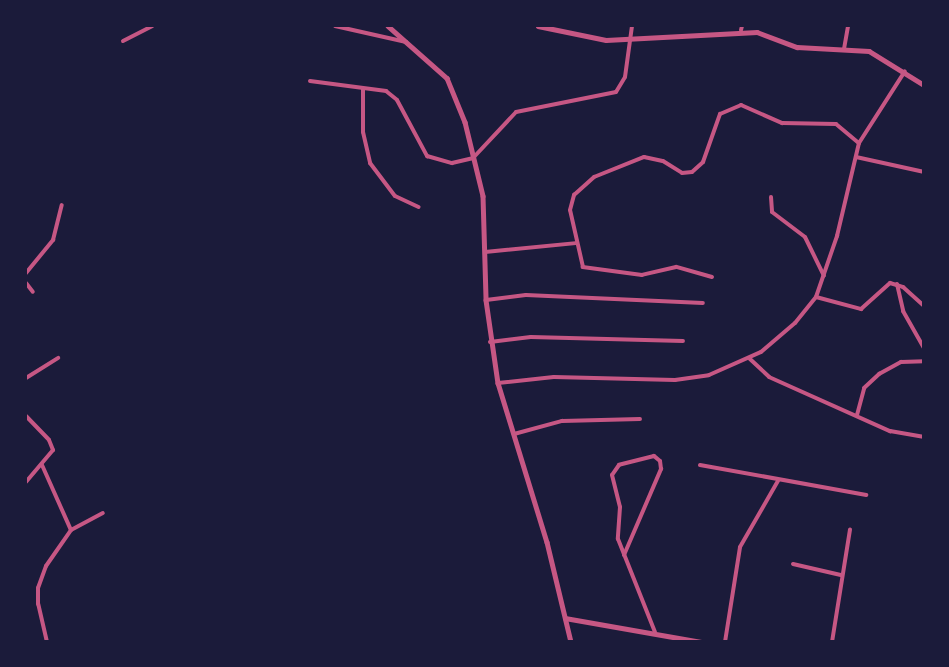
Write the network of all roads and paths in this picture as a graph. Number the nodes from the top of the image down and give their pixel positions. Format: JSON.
{"nodes":[{"id":1,"x":153,"y":26,"type":"edge"},
{"id":2,"x":335,"y":26,"type":"edge"},
{"id":3,"x":388,"y":26,"type":"edge"},
{"id":4,"x":538,"y":26,"type":"edge"},
{"id":5,"x":563,"y":26,"type":"edge"},
{"id":6,"x":632,"y":26,"type":"edge"},
{"id":7,"x":848,"y":26,"type":"edge"},
{"id":8,"x":742,"y":28,"type":"edge"},
{"id":9,"x":560,"y":32,"type":"junction"},
{"id":10,"x":628,"y":39,"type":"junction"},
{"id":11,"x":123,"y":41,"type":"dead end"},
{"id":12,"x":407,"y":42,"type":"junction"},
{"id":13,"x":844,"y":49,"type":"junction"},
{"id":14,"x":905,"y":71,"type":"junction"},
{"id":15,"x":310,"y":81,"type":"dead end"},
{"id":16,"x":924,"y":85,"type":"edge"},
{"id":17,"x":363,"y":89,"type":"junction"},
{"id":18,"x":858,"y":143,"type":"junction"},
{"id":19,"x":856,"y":157,"type":"junction"},
{"id":20,"x":473,"y":158,"type":"junction"},
{"id":21,"x":924,"y":172,"type":"edge"},
{"id":22,"x":771,"y":197,"type":"dead end"},
{"id":23,"x":62,"y":205,"type":"dead end"},
{"id":24,"x":419,"y":207,"type":"dead end"},
{"id":25,"x":576,"y":243,"type":"junction"},
{"id":26,"x":485,"y":252,"type":"junction"},
{"id":27,"x":26,"y":273,"type":"edge"},
{"id":28,"x":824,"y":276,"type":"junction"},
{"id":29,"x":712,"y":277,"type":"dead end"},
{"id":30,"x":26,"y":283,"type":"edge"},
{"id":31,"x":897,"y":284,"type":"junction"},
{"id":32,"x":33,"y":292,"type":"dead end"},
{"id":33,"x":816,"y":297,"type":"junction"},
{"id":34,"x":486,"y":300,"type":"junction"},
{"id":35,"x":703,"y":303,"type":"dead end"},
{"id":36,"x":924,"y":306,"type":"edge"},
{"id":37,"x":683,"y":341,"type":"dead end"},
{"id":38,"x":490,"y":342,"type":"junction"},
{"id":39,"x":924,"y":348,"type":"edge"},
{"id":40,"x":58,"y":358,"type":"dead end"},
{"id":41,"x":750,"y":359,"type":"junction"},
{"id":42,"x":924,"y":361,"type":"edge"},
{"id":43,"x":26,"y":378,"type":"edge"},
{"id":44,"x":498,"y":383,"type":"junction"},
{"id":45,"x":857,"y":415,"type":"junction"},
{"id":46,"x":26,"y":416,"type":"edge"},
{"id":47,"x":640,"y":419,"type":"dead end"},
{"id":48,"x":512,"y":435,"type":"junction"},
{"id":49,"x":924,"y":437,"type":"edge"},
{"id":50,"x":42,"y":465,"type":"junction"},
{"id":51,"x":700,"y":465,"type":"dead end"},
{"id":52,"x":778,"y":481,"type":"junction"},
{"id":53,"x":26,"y":482,"type":"edge"},
{"id":54,"x":866,"y":495,"type":"dead end"},
{"id":55,"x":104,"y":513,"type":"dead end"},
{"id":56,"x":70,"y":530,"type":"junction"},
{"id":57,"x":850,"y":530,"type":"dead end"},
{"id":58,"x":624,"y":555,"type":"junction"},
{"id":59,"x":793,"y":564,"type":"dead end"},
{"id":60,"x":841,"y":575,"type":"junction"},
{"id":61,"x":565,"y":618,"type":"junction"},
{"id":62,"x":655,"y":632,"type":"junction"},
{"id":63,"x":47,"y":642,"type":"edge"},
{"id":64,"x":571,"y":642,"type":"edge"},
{"id":65,"x":701,"y":642,"type":"edge"},
{"id":66,"x":725,"y":642,"type":"edge"},
{"id":67,"x":832,"y":642,"type":"edge"}],
"edges":[{"from":1,"to":11,"type":"street"},
{"from":2,"to":12,"type":"street"},
{"from":3,"to":12,"type":"street"},
{"from":4,"to":9,"type":"street"},
{"from":5,"to":9,"type":"street"},
{"from":6,"to":10,"type":"street"},
{"from":7,"to":13,"type":"street"},
{"from":8,"to":10,"type":"street"},
{"from":8,"to":13,"type":"street"},
{"from":9,"to":10,"type":"street"},
{"from":10,"to":20,"type":"street"},
{"from":12,"to":20,"type":"street"},
{"from":13,"to":14,"type":"street"},
{"from":14,"to":16,"type":"street"},
{"from":14,"to":18,"type":"street"},
{"from":15,"to":17,"type":"street"},
{"from":17,"to":20,"type":"street"},
{"from":17,"to":24,"type":"street"},
{"from":18,"to":19,"type":"street"},
{"from":18,"to":25,"type":"street"},
{"from":19,"to":21,"type":"street"},
{"from":19,"to":28,"type":"street"},
{"from":20,"to":26,"type":"street"},
{"from":22,"to":28,"type":"street"},
{"from":23,"to":27,"type":"street"},
{"from":25,"to":26,"type":"street"},
{"from":25,"to":29,"type":"street"},
{"from":26,"to":34,"type":"street"},
{"from":28,"to":33,"type":"street"},
{"from":30,"to":32,"type":"street"},
{"from":31,"to":33,"type":"street"},
{"from":31,"to":36,"type":"street"},
{"from":31,"to":39,"type":"street"},
{"from":33,"to":41,"type":"street"},
{"from":34,"to":35,"type":"street"},
{"from":34,"to":38,"type":"street"},
{"from":37,"to":38,"type":"street"},
{"from":38,"to":44,"type":"street"},
{"from":40,"to":43,"type":"street"},
{"from":41,"to":44,"type":"street"},
{"from":41,"to":45,"type":"street"},
{"from":42,"to":45,"type":"street"},
{"from":44,"to":48,"type":"street"},
{"from":45,"to":49,"type":"street"},
{"from":46,"to":50,"type":"street"},
{"from":47,"to":48,"type":"street"},
{"from":48,"to":61,"type":"street"},
{"from":50,"to":53,"type":"street"},
{"from":50,"to":56,"type":"street"},
{"from":51,"to":52,"type":"street"},
{"from":52,"to":54,"type":"street"},
{"from":52,"to":66,"type":"street"},
{"from":55,"to":56,"type":"street"},
{"from":56,"to":63,"type":"street"},
{"from":57,"to":60,"type":"street"},
{"from":58,"to":58,"type":"street"},
{"from":58,"to":62,"type":"street"},
{"from":59,"to":60,"type":"street"},
{"from":60,"to":67,"type":"street"},
{"from":61,"to":62,"type":"street"},
{"from":61,"to":64,"type":"street"},
{"from":62,"to":65,"type":"street"}]}
